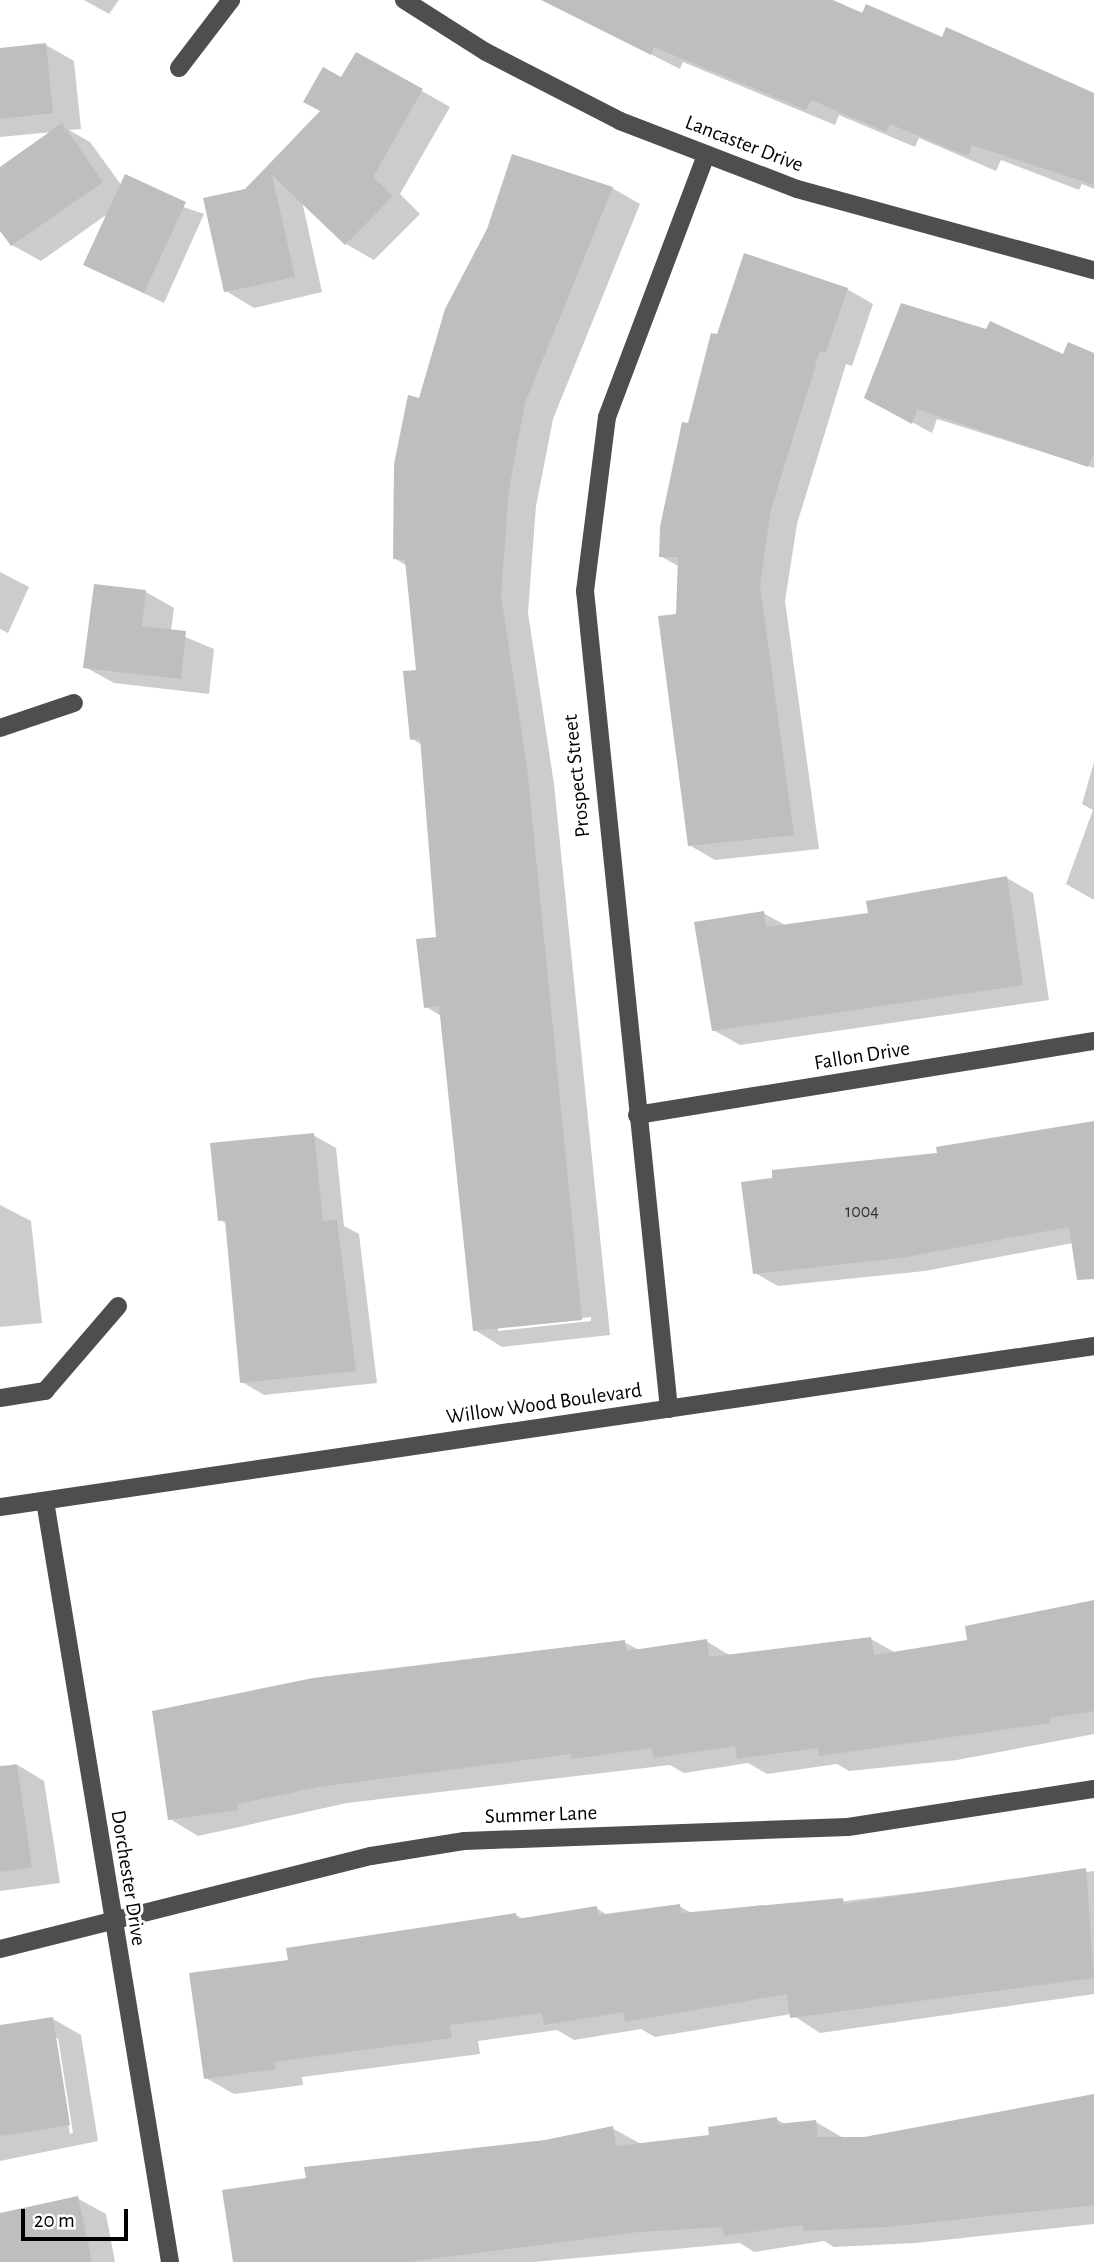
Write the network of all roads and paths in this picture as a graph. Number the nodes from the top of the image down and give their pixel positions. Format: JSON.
{"nodes":[{"id":1,"x":231,"y":0,"type":"edge"},
{"id":2,"x":404,"y":0,"type":"edge"},
{"id":3,"x":179,"y":68,"type":"dead end"},
{"id":4,"x":706,"y":155,"type":"junction"},
{"id":5,"x":1094,"y":270,"type":"edge"},
{"id":6,"x":74,"y":703,"type":"dead end"},
{"id":7,"x":0,"y":727,"type":"edge"},
{"id":8,"x":1094,"y":1041,"type":"edge"},
{"id":9,"x":637,"y":1115,"type":"junction"},
{"id":10,"x":118,"y":1306,"type":"dead end"},
{"id":11,"x":1094,"y":1346,"type":"edge"},
{"id":12,"x":0,"y":1398,"type":"edge"},
{"id":13,"x":669,"y":1409,"type":"junction"},
{"id":14,"x":44,"y":1501,"type":"junction"},
{"id":15,"x":0,"y":1507,"type":"edge"},
{"id":16,"x":1094,"y":1789,"type":"edge"},
{"id":17,"x":112,"y":1921,"type":"junction"},
{"id":18,"x":0,"y":1949,"type":"edge"},
{"id":19,"x":170,"y":2262,"type":"edge"}],
"edges":[{"from":1,"to":3,"type":"street"},
{"from":2,"to":4,"type":"street","name":"Lancaster Drive"},
{"from":4,"to":5,"type":"street","name":"Lancaster Drive"},
{"from":4,"to":9,"type":"street","name":"Prospect Street"},
{"from":6,"to":7,"type":"street"},
{"from":8,"to":9,"type":"street","name":"Fallon Drive"},
{"from":9,"to":13,"type":"street","name":"Prospect Street"},
{"from":10,"to":12,"type":"street"},
{"from":11,"to":13,"type":"street","name":"Willow Wood Boulevard"},
{"from":13,"to":14,"type":"street","name":"Willow Wood Boulevard"},
{"from":14,"to":15,"type":"street","name":"Willow Wood Boulevard"},
{"from":14,"to":17,"type":"street","name":"Dorchester Drive"},
{"from":16,"to":17,"type":"street","name":"Summer Lane"},
{"from":17,"to":18,"type":"street","name":"Summer Lane"},
{"from":17,"to":19,"type":"street","name":"Dorchester Drive"}]}
